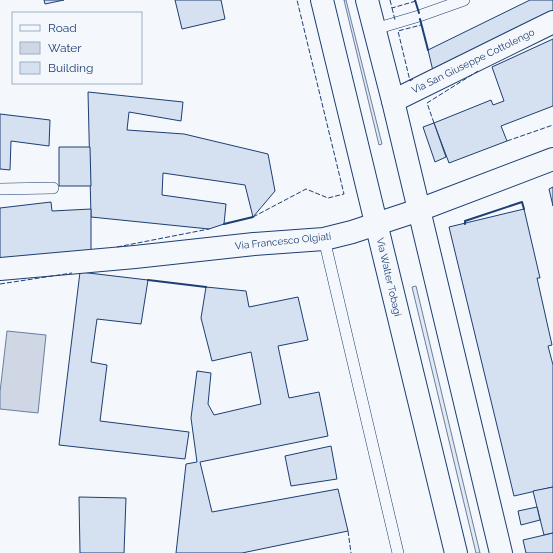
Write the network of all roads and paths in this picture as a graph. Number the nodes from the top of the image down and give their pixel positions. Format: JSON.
{"nodes":[{"id":1,"x":322,"y":0,"type":"edge"},
{"id":2,"x":367,"y":0,"type":"edge"},
{"id":3,"x":464,"y":0,"type":"edge"},
{"id":4,"x":553,"y":22,"type":"edge"},
{"id":5,"x":375,"y":29,"type":"junction"},
{"id":6,"x":393,"y":101,"type":"junction"},
{"id":7,"x":553,"y":159,"type":"edge"},
{"id":8,"x":53,"y":188,"type":"dead end"},
{"id":9,"x":0,"y":189,"type":"edge"},
{"id":10,"x":420,"y":210,"type":"junction"},
{"id":11,"x":376,"y":223,"type":"junction"},
{"id":12,"x":324,"y":238,"type":"junction"},
{"id":13,"x":0,"y":269,"type":"edge"},
{"id":14,"x":398,"y":553,"type":"edge"},
{"id":15,"x":456,"y":553,"type":"edge"},
{"id":16,"x":501,"y":553,"type":"edge"}],
"edges":[{"from":1,"to":11,"type":"street","name":"Via Walter Tobagi"},
{"from":2,"to":5,"type":"street"},
{"from":3,"to":5,"type":"lane"},
{"from":4,"to":6,"type":"street","name":"Via San Giuseppe Cottolengo"},
{"from":5,"to":6,"type":"street"},
{"from":6,"to":10,"type":"street"},
{"from":7,"to":10,"type":"street","name":"Via Francesco Olgiati"},
{"from":8,"to":9,"type":"lane"},
{"from":10,"to":11,"type":"street","name":"Via Francesco Olgiati"},
{"from":10,"to":16,"type":"street"},
{"from":11,"to":12,"type":"street","name":"Via Francesco Olgiati"},
{"from":11,"to":15,"type":"street","name":"Via Walter Tobagi"},
{"from":12,"to":13,"type":"street","name":"Via Francesco Olgiati"},
{"from":12,"to":14,"type":"lane"}]}
